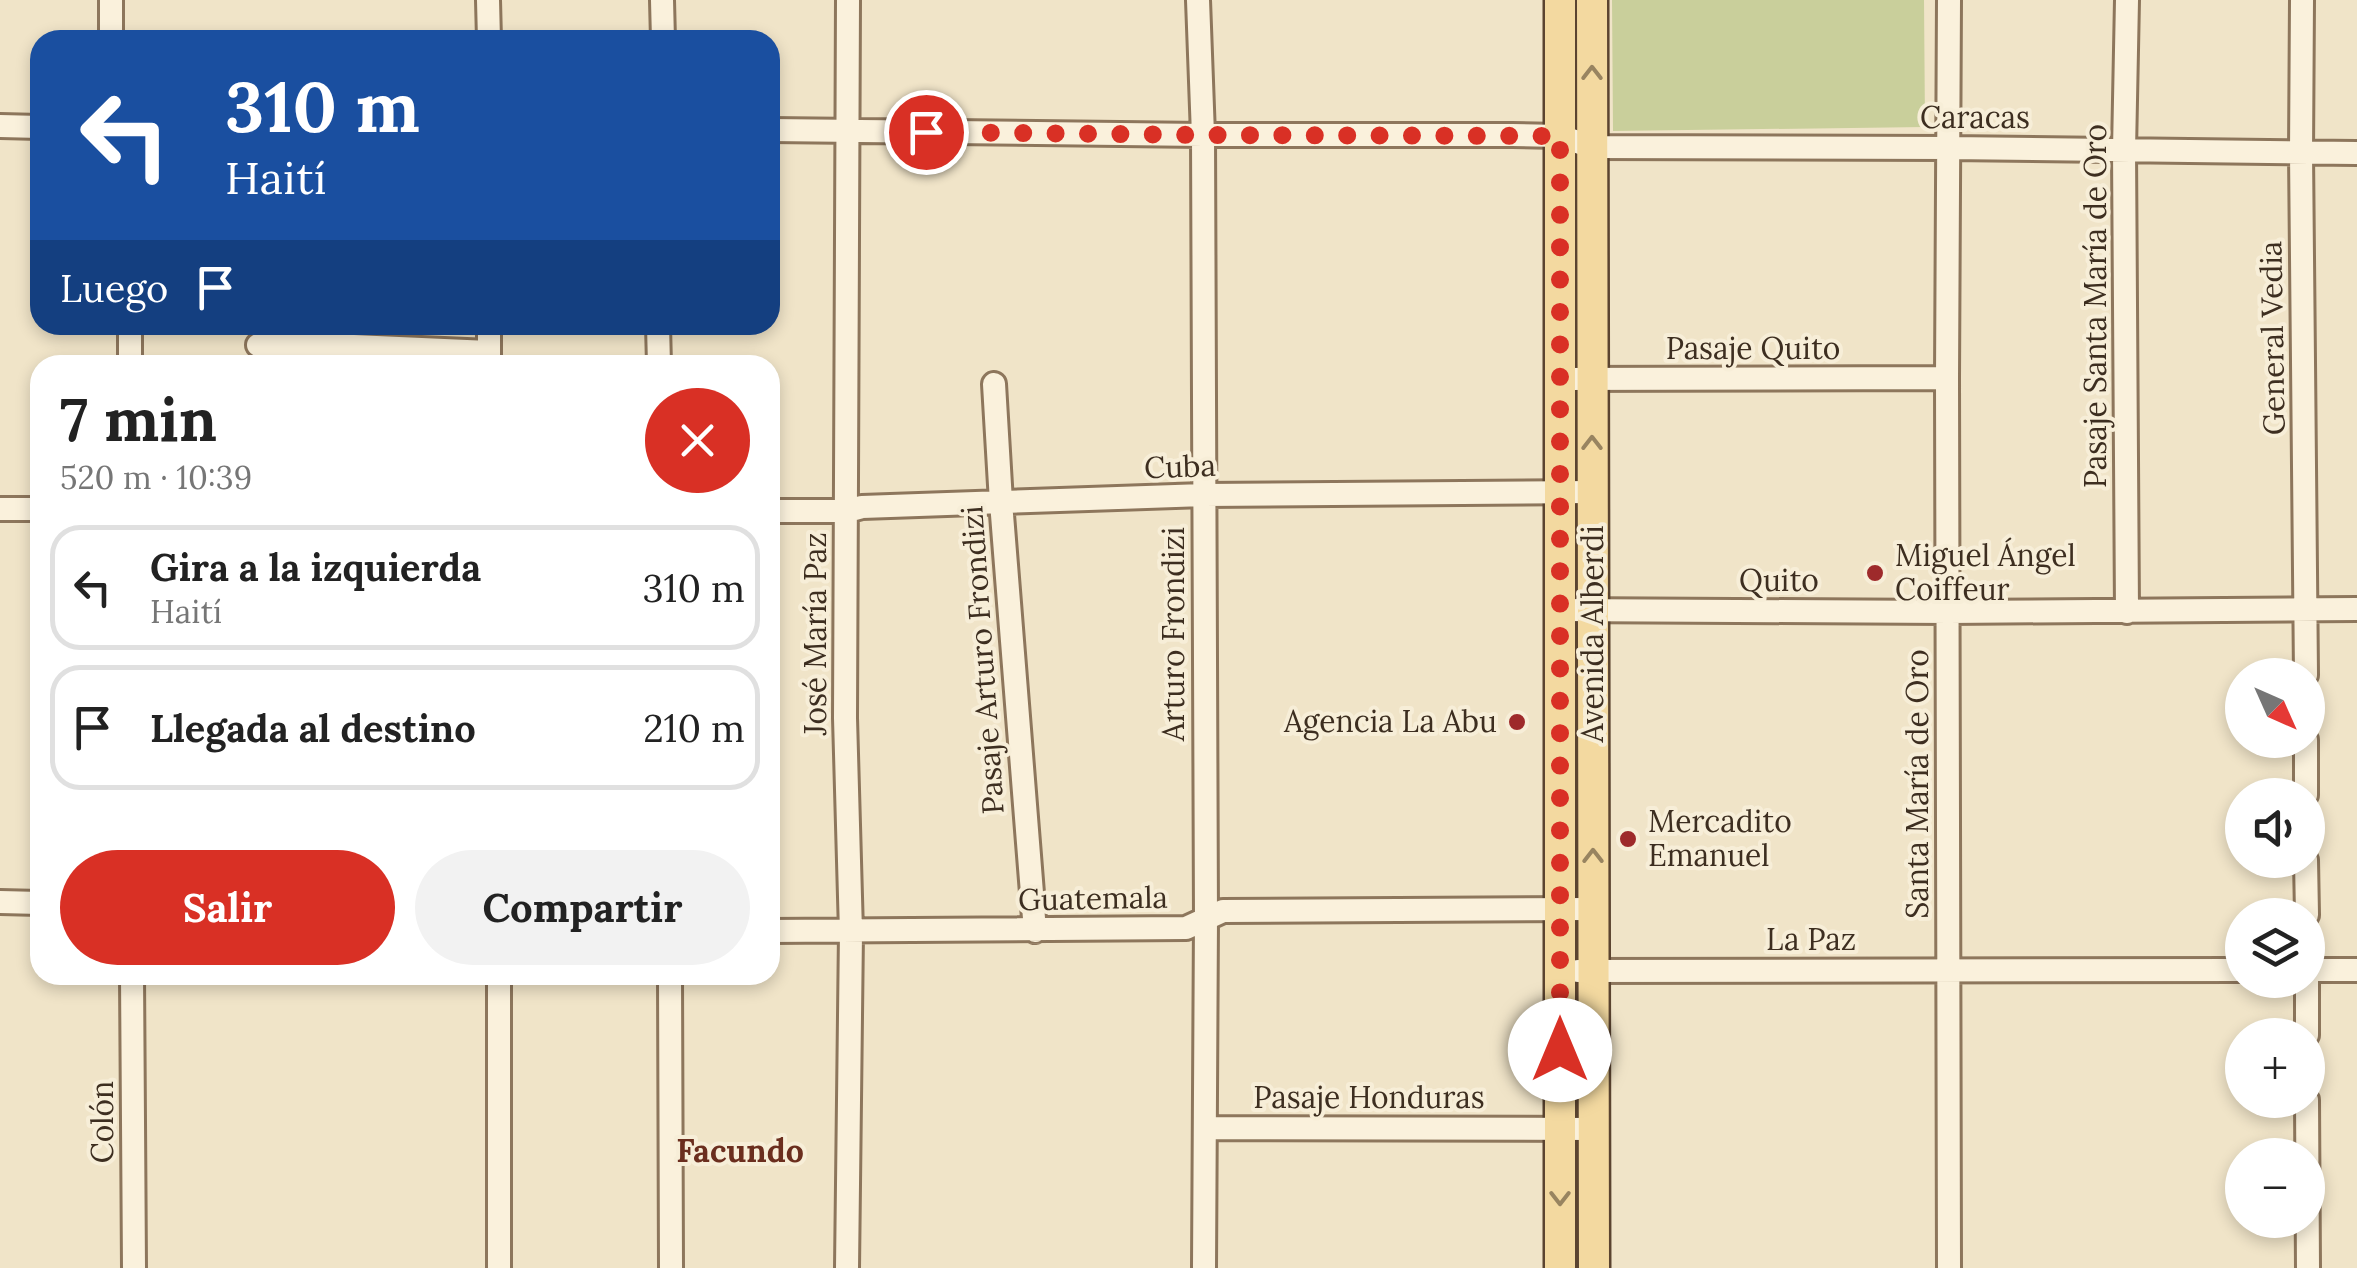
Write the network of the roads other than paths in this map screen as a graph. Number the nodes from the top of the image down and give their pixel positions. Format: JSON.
{"nodes":[{"id":1,"x":111,"y":0,"type":"edge"},
{"id":2,"x":488,"y":0,"type":"edge"},
{"id":3,"x":662,"y":0,"type":"edge"},
{"id":4,"x":848,"y":0,"type":"edge"},
{"id":5,"x":1198,"y":0,"type":"edge"},
{"id":6,"x":1560,"y":0,"type":"edge"},
{"id":7,"x":1592,"y":0,"type":"edge"},
{"id":8,"x":1950,"y":0,"type":"edge"},
{"id":9,"x":2127,"y":0,"type":"edge"},
{"id":10,"x":2302,"y":0,"type":"edge"},
{"id":11,"x":111,"y":30,"type":"edge"},
{"id":12,"x":489,"y":30,"type":"edge"},
{"id":13,"x":663,"y":30,"type":"edge"},
{"id":14,"x":0,"y":126,"type":"edge"},
{"id":15,"x":30,"y":127,"type":"edge"},
{"id":16,"x":780,"y":130,"type":"edge"},
{"id":17,"x":847,"y":130,"type":"junction"},
{"id":18,"x":1203,"y":135,"type":"junction"},
{"id":19,"x":1560,"y":136,"type":"junction"},
{"id":20,"x":1592,"y":146,"type":"junction"},
{"id":21,"x":1950,"y":148,"type":"junction"},
{"id":22,"x":2124,"y":150,"type":"junction"},
{"id":23,"x":2301,"y":153,"type":"junction"},
{"id":24,"x":2357,"y":154,"type":"edge"},
{"id":25,"x":331,"y":335,"type":"edge"},
{"id":26,"x":258,"y":345,"type":"dead end"},
{"id":27,"x":468,"y":355,"type":"edge"},
{"id":28,"x":1947,"y":378,"type":"junction"},
{"id":29,"x":1560,"y":379,"type":"junction"},
{"id":30,"x":1592,"y":379,"type":"junction"},
{"id":31,"x":994,"y":384,"type":"dead end"},
{"id":32,"x":1560,"y":492,"type":"junction"},
{"id":33,"x":1592,"y":492,"type":"junction"},
{"id":34,"x":1204,"y":496,"type":"junction"},
{"id":35,"x":1001,"y":502,"type":"junction"},
{"id":36,"x":0,"y":508,"type":"edge"},
{"id":37,"x":30,"y":509,"type":"edge"},
{"id":38,"x":780,"y":511,"type":"edge"},
{"id":39,"x":846,"y":511,"type":"junction"},
{"id":40,"x":2357,"y":609,"type":"edge"},
{"id":41,"x":1560,"y":610,"type":"junction"},
{"id":42,"x":1592,"y":610,"type":"junction"},
{"id":43,"x":2305,"y":610,"type":"junction"},
{"id":44,"x":1949,"y":612,"type":"junction"},
{"id":45,"x":2127,"y":612,"type":"junction"},
{"id":46,"x":2306,"y":658,"type":"edge"},
{"id":47,"x":0,"y":902,"type":"edge"},
{"id":48,"x":30,"y":903,"type":"edge"},
{"id":49,"x":1593,"y":909,"type":"junction"},
{"id":50,"x":1560,"y":910,"type":"junction"},
{"id":51,"x":1206,"y":919,"type":"junction"},
{"id":52,"x":1035,"y":930,"type":"junction"},
{"id":53,"x":780,"y":931,"type":"edge"},
{"id":54,"x":851,"y":932,"type":"junction"},
{"id":55,"x":1948,"y":969,"type":"junction"},
{"id":56,"x":2225,"y":970,"type":"edge"},
{"id":57,"x":2325,"y":970,"type":"edge"},
{"id":58,"x":2357,"y":970,"type":"edge"},
{"id":59,"x":1560,"y":971,"type":"junction"},
{"id":60,"x":1593,"y":971,"type":"junction"},
{"id":61,"x":132,"y":985,"type":"edge"},
{"id":62,"x":499,"y":985,"type":"edge"},
{"id":63,"x":670,"y":985,"type":"edge"},
{"id":64,"x":2308,"y":1118,"type":"edge"},
{"id":65,"x":1205,"y":1128,"type":"junction"},
{"id":66,"x":1560,"y":1128,"type":"junction"},
{"id":67,"x":1593,"y":1129,"type":"junction"},
{"id":68,"x":134,"y":1268,"type":"edge"},
{"id":69,"x":499,"y":1268,"type":"edge"},
{"id":70,"x":671,"y":1268,"type":"edge"},
{"id":71,"x":847,"y":1268,"type":"edge"},
{"id":72,"x":1204,"y":1268,"type":"edge"},
{"id":73,"x":1560,"y":1268,"type":"edge"},
{"id":74,"x":1594,"y":1268,"type":"edge"},
{"id":75,"x":1949,"y":1268,"type":"edge"},
{"id":76,"x":2308,"y":1268,"type":"edge"}],
"edges":[{"from":1,"to":11,"type":"street"},
{"from":2,"to":12,"type":"street"},
{"from":3,"to":13,"type":"street"},
{"from":4,"to":17,"type":"street","name":"José María Paz"},
{"from":5,"to":18,"type":"street","name":"Arturo Frondizi"},
{"from":6,"to":19,"type":"main road","name":"Avenida Alberdi"},
{"from":20,"to":7,"type":"main road","name":"Avenida Alberdi","one_way":true},
{"from":8,"to":21,"type":"street","name":"Santa María de Oro"},
{"from":9,"to":22,"type":"street","name":"Pasaje Santa María de Oro"},
{"from":10,"to":23,"type":"street","name":"General Vedia"},
{"from":14,"to":15,"type":"street"},
{"from":16,"to":17,"type":"street","name":"Caracas"},
{"from":17,"to":18,"type":"street","name":"Caracas"},
{"from":17,"to":39,"type":"street","name":"José María Paz"},
{"from":18,"to":19,"type":"street","name":"Caracas"},
{"from":18,"to":34,"type":"street","name":"Arturo Frondizi"},
{"from":19,"to":20,"type":"street","name":"Caracas"},
{"from":19,"to":29,"type":"main road","name":"Avenida Alberdi"},
{"from":20,"to":21,"type":"street","name":"Caracas"},
{"from":20,"to":30,"type":"main road","name":"Avenida Alberdi"},
{"from":21,"to":22,"type":"street","name":"Caracas"},
{"from":21,"to":28,"type":"street","name":"Santa María de Oro"},
{"from":22,"to":23,"type":"street","name":"Caracas"},
{"from":22,"to":45,"type":"street","name":"Pasaje Santa María de Oro"},
{"from":23,"to":24,"type":"street","name":"Caracas"},
{"from":23,"to":43,"type":"street","name":"General Vedia"},
{"from":25,"to":26,"type":"street"},
{"from":25,"to":27,"type":"street"},
{"from":28,"to":30,"type":"street","name":"Pasaje Quito"},
{"from":28,"to":44,"type":"street","name":"Santa María de Oro"},
{"from":29,"to":30,"type":"street","name":"Pasaje Quito"},
{"from":29,"to":32,"type":"main road","name":"Avenida Alberdi"},
{"from":33,"to":30,"type":"main road","name":"Avenida Alberdi","one_way":true},
{"from":31,"to":35,"type":"street","name":"Pasaje Arturo Frondizi"},
{"from":32,"to":33,"type":"street","name":"Cuba"},
{"from":32,"to":34,"type":"street","name":"Cuba"},
{"from":32,"to":41,"type":"main road","name":"Avenida Alberdi"},
{"from":33,"to":42,"type":"main road","name":"Avenida Alberdi"},
{"from":34,"to":35,"type":"street","name":"Cuba"},
{"from":34,"to":51,"type":"street","name":"Arturo Frondizi"},
{"from":35,"to":39,"type":"street","name":"Cuba"},
{"from":35,"to":52,"type":"street","name":"Pasaje Arturo Frondizi"},
{"from":36,"to":37,"type":"street"},
{"from":38,"to":39,"type":"street","name":"Cuba"},
{"from":39,"to":54,"type":"street","name":"José María Paz"},
{"from":40,"to":43,"type":"street","name":"Quito"},
{"from":41,"to":42,"type":"street","name":"Quito"},
{"from":41,"to":50,"type":"main road","name":"Avenida Alberdi"},
{"from":42,"to":44,"type":"street","name":"Quito"},
{"from":49,"to":42,"type":"main road","name":"Avenida Alberdi","one_way":true},
{"from":43,"to":45,"type":"street","name":"Quito"},
{"from":43,"to":46,"type":"street","name":"General Vedia"},
{"from":44,"to":45,"type":"street","name":"Quito"},
{"from":44,"to":55,"type":"street","name":"Santa María de Oro"},
{"from":47,"to":48,"type":"street"},
{"from":49,"to":50,"type":"street","name":"Guatemala"},
{"from":49,"to":60,"type":"main road","name":"Avenida Alberdi"},
{"from":50,"to":51,"type":"street","name":"Guatemala"},
{"from":50,"to":59,"type":"main road","name":"Avenida Alberdi"},
{"from":51,"to":52,"type":"street","name":"Guatemala"},
{"from":51,"to":65,"type":"street","name":"Arturo Frondizi"},
{"from":52,"to":54,"type":"street","name":"Guatemala"},
{"from":53,"to":54,"type":"street","name":"Guatemala"},
{"from":54,"to":71,"type":"street","name":"José María Paz"},
{"from":55,"to":56,"type":"street","name":"La Paz"},
{"from":55,"to":60,"type":"street","name":"La Paz"},
{"from":55,"to":75,"type":"street","name":"Santa María de Oro"},
{"from":57,"to":58,"type":"street"},
{"from":59,"to":60,"type":"street","name":"La Paz"},
{"from":59,"to":66,"type":"main road","name":"Avenida Alberdi"},
{"from":60,"to":67,"type":"main road","name":"Avenida Alberdi"},
{"from":61,"to":68,"type":"street","name":"Colón"},
{"from":62,"to":69,"type":"street"},
{"from":63,"to":70,"type":"street"},
{"from":64,"to":76,"type":"street"},
{"from":65,"to":66,"type":"street","name":"Pasaje Honduras"},
{"from":65,"to":72,"type":"street","name":"Arturo Frondizi"},
{"from":66,"to":67,"type":"street","name":"Pasaje Honduras"},
{"from":66,"to":73,"type":"main road","name":"Avenida Alberdi","one_way":true},
{"from":67,"to":74,"type":"main road","name":"Avenida Alberdi"}]}
